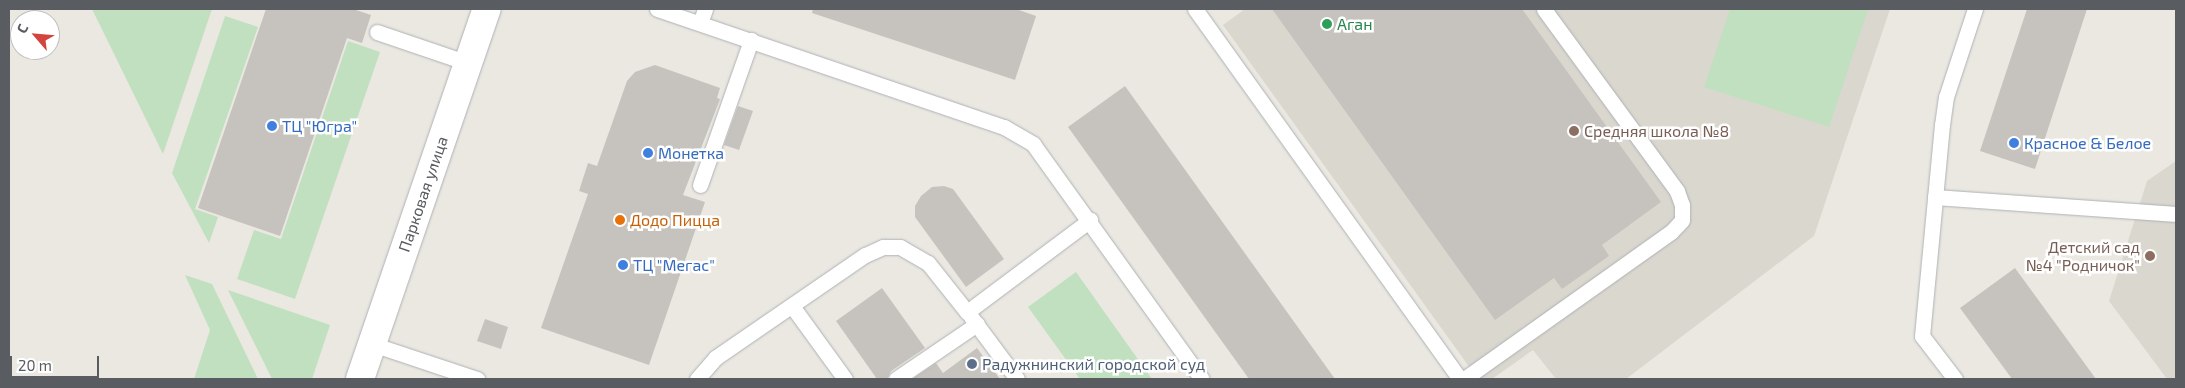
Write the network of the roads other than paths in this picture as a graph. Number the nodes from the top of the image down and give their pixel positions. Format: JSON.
{"nodes":[{"id":1,"x":487,"y":9,"type":"edge"},
{"id":2,"x":657,"y":9,"type":"edge"},
{"id":3,"x":1196,"y":9,"type":"edge"},
{"id":4,"x":1544,"y":9,"type":"edge"},
{"id":5,"x":1975,"y":9,"type":"edge"},
{"id":6,"x":703,"y":16,"type":"edge"},
{"id":7,"x":377,"y":32,"type":"dead end"},
{"id":8,"x":751,"y":40,"type":"junction"},
{"id":9,"x":468,"y":63,"type":"junction"},
{"id":10,"x":700,"y":185,"type":"dead end"},
{"id":11,"x":1935,"y":197,"type":"junction"},
{"id":12,"x":2176,"y":214,"type":"edge"},
{"id":13,"x":1090,"y":220,"type":"junction"},
{"id":14,"x":792,"y":306,"type":"junction"},
{"id":15,"x":967,"y":312,"type":"junction"},
{"id":16,"x":977,"y":324,"type":"junction"},
{"id":17,"x":372,"y":344,"type":"junction"},
{"id":18,"x":360,"y":379,"type":"edge"},
{"id":19,"x":477,"y":379,"type":"edge"},
{"id":20,"x":697,"y":379,"type":"edge"},
{"id":21,"x":845,"y":379,"type":"edge"},
{"id":22,"x":896,"y":379,"type":"edge"},
{"id":23,"x":1017,"y":379,"type":"edge"},
{"id":24,"x":1202,"y":379,"type":"edge"},
{"id":25,"x":1460,"y":379,"type":"edge"},
{"id":26,"x":1464,"y":379,"type":"edge"},
{"id":27,"x":1954,"y":379,"type":"edge"}],
"edges":[{"from":1,"to":9,"type":"street","name":"Парковая улица"},
{"from":2,"to":6,"type":"lane"},
{"from":3,"to":25,"type":"lane"},
{"from":4,"to":26,"type":"lane"},
{"from":5,"to":11,"type":"lane"},
{"from":6,"to":8,"type":"lane"},
{"from":7,"to":9,"type":"lane"},
{"from":8,"to":10,"type":"lane"},
{"from":8,"to":13,"type":"lane"},
{"from":9,"to":17,"type":"street","name":"Парковая улица"},
{"from":11,"to":12,"type":"lane"},
{"from":11,"to":27,"type":"lane"},
{"from":13,"to":15,"type":"lane"},
{"from":13,"to":24,"type":"lane"},
{"from":14,"to":15,"type":"lane"},
{"from":14,"to":20,"type":"lane"},
{"from":14,"to":21,"type":"lane"},
{"from":15,"to":16,"type":"lane"},
{"from":16,"to":22,"type":"lane"},
{"from":16,"to":23,"type":"lane"},
{"from":17,"to":18,"type":"street","name":"Парковая улица"},
{"from":17,"to":19,"type":"lane"}]}
